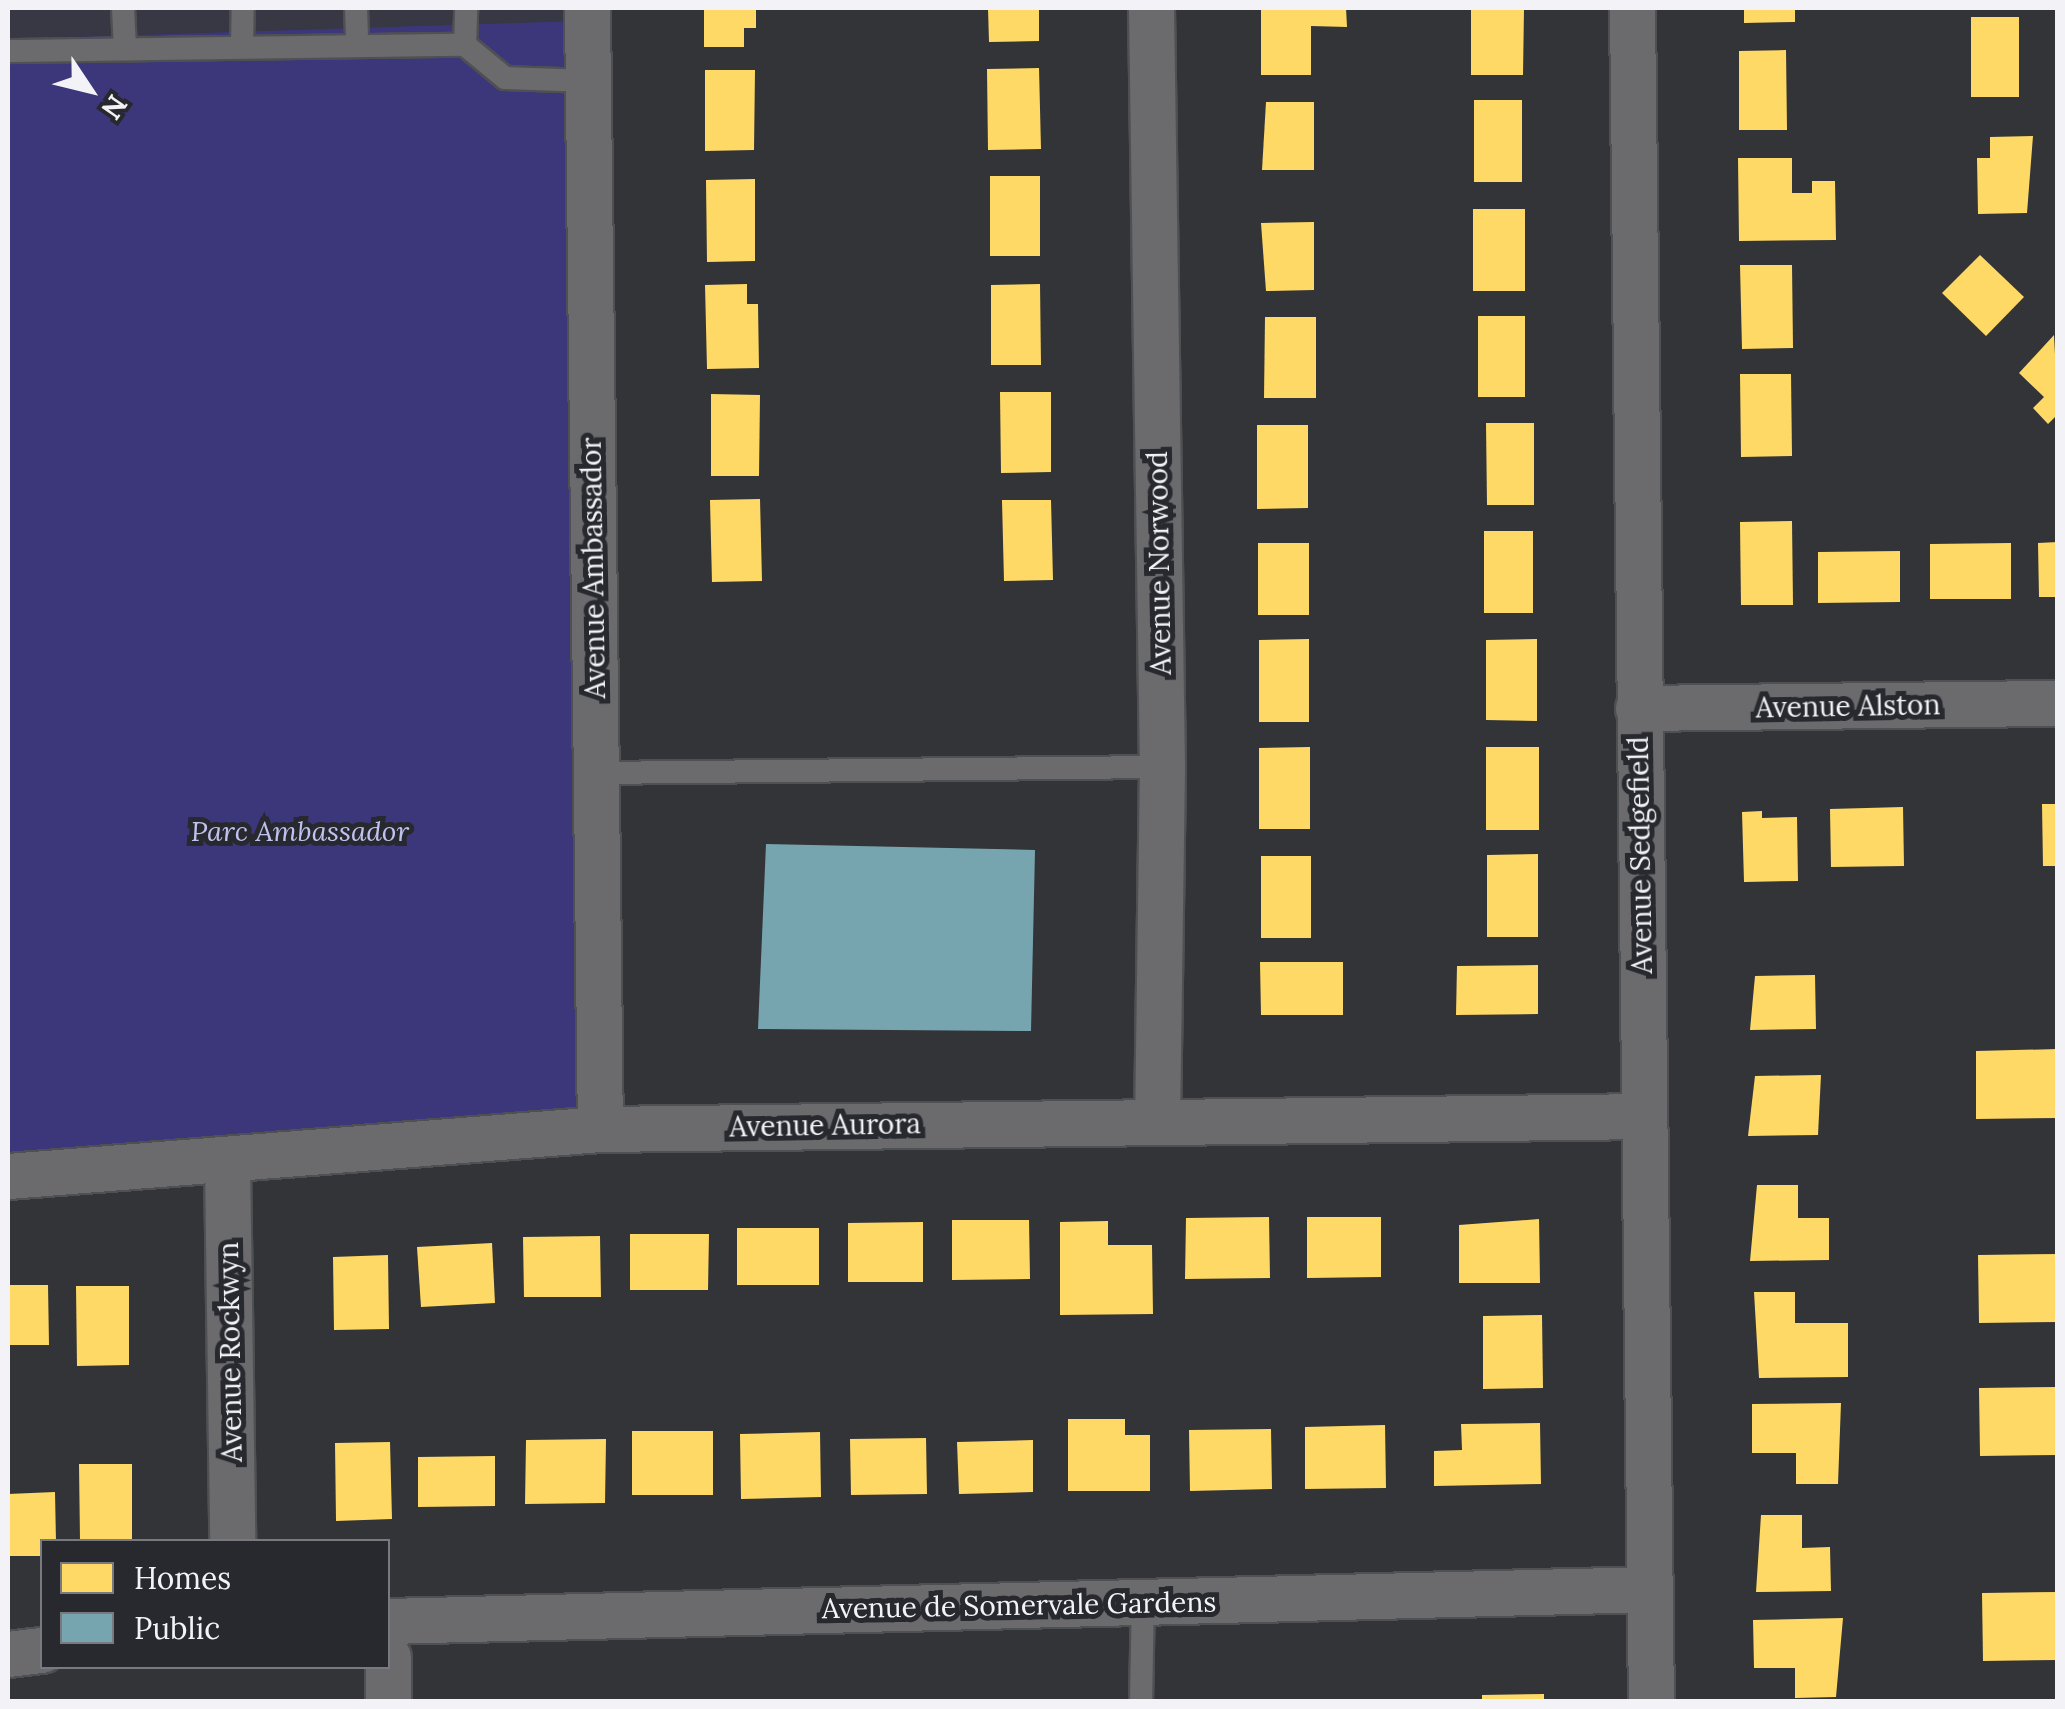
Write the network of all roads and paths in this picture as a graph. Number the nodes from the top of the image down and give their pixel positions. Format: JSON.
{"nodes":[{"id":1,"x":123,"y":8,"type":"edge"},
{"id":2,"x":242,"y":8,"type":"edge"},
{"id":3,"x":356,"y":8,"type":"edge"},
{"id":4,"x":466,"y":8,"type":"edge"},
{"id":5,"x":587,"y":8,"type":"edge"},
{"id":6,"x":1152,"y":8,"type":"edge"},
{"id":7,"x":1632,"y":8,"type":"edge"},
{"id":8,"x":465,"y":45,"type":"junction"},
{"id":9,"x":356,"y":46,"type":"junction"},
{"id":10,"x":242,"y":48,"type":"junction"},
{"id":11,"x":124,"y":49,"type":"junction"},
{"id":12,"x":8,"y":51,"type":"edge"},
{"id":13,"x":588,"y":81,"type":"junction"},
{"id":14,"x":2058,"y":703,"type":"edge"},
{"id":15,"x":1638,"y":708,"type":"junction"},
{"id":16,"x":1162,"y":767,"type":"junction"},
{"id":17,"x":596,"y":772,"type":"junction"},
{"id":18,"x":1644,"y":1116,"type":"junction"},
{"id":19,"x":1158,"y":1118,"type":"junction"},
{"id":20,"x":600,"y":1129,"type":"junction"},
{"id":21,"x":227,"y":1162,"type":"junction"},
{"id":22,"x":8,"y":1176,"type":"edge"},
{"id":23,"x":232,"y":1539,"type":"edge"},
{"id":24,"x":1650,"y":1588,"type":"junction"},
{"id":25,"x":1143,"y":1602,"type":"junction"},
{"id":26,"x":390,"y":1621,"type":"edge"},
{"id":27,"x":40,"y":1650,"type":"edge"},
{"id":28,"x":8,"y":1654,"type":"edge"},
{"id":29,"x":388,"y":1669,"type":"edge"},
{"id":30,"x":388,"y":1702,"type":"edge"},
{"id":31,"x":1141,"y":1702,"type":"edge"},
{"id":32,"x":1652,"y":1702,"type":"edge"}],
"edges":[{"from":1,"to":11,"type":"lane"},
{"from":2,"to":10,"type":"lane"},
{"from":3,"to":9,"type":"lane"},
{"from":4,"to":8,"type":"lane"},
{"from":5,"to":13,"type":"street","name":"Avenue Ambassador"},
{"from":6,"to":16,"type":"street","name":"Avenue Norwood"},
{"from":7,"to":15,"type":"street","name":"Avenue Sedgefield"},
{"from":8,"to":9,"type":"lane"},
{"from":8,"to":13,"type":"lane"},
{"from":9,"to":10,"type":"lane"},
{"from":10,"to":11,"type":"lane"},
{"from":11,"to":12,"type":"lane"},
{"from":13,"to":17,"type":"street","name":"Avenue Ambassador"},
{"from":14,"to":15,"type":"street","name":"Avenue Alston"},
{"from":15,"to":18,"type":"street","name":"Avenue Sedgefield"},
{"from":16,"to":17,"type":"lane"},
{"from":16,"to":19,"type":"street","name":"Avenue Norwood"},
{"from":17,"to":20,"type":"street","name":"Avenue Ambassador"},
{"from":18,"to":19,"type":"street","name":"Avenue Aurora"},
{"from":18,"to":24,"type":"street","name":"Avenue Sedgefield"},
{"from":19,"to":20,"type":"street","name":"Avenue Aurora"},
{"from":20,"to":21,"type":"street","name":"Avenue Aurora"},
{"from":21,"to":22,"type":"street","name":"Avenue Aurora"},
{"from":21,"to":23,"type":"street","name":"Avenue Rockwyn"},
{"from":24,"to":25,"type":"street","name":"Avenue de Somervale Gardens"},
{"from":24,"to":32,"type":"street","name":"Avenue Sedgefield"},
{"from":25,"to":26,"type":"street","name":"Avenue de Somervale Gardens"},
{"from":25,"to":31,"type":"lane"},
{"from":27,"to":28,"type":"street"},
{"from":29,"to":30,"type":"street"}]}
